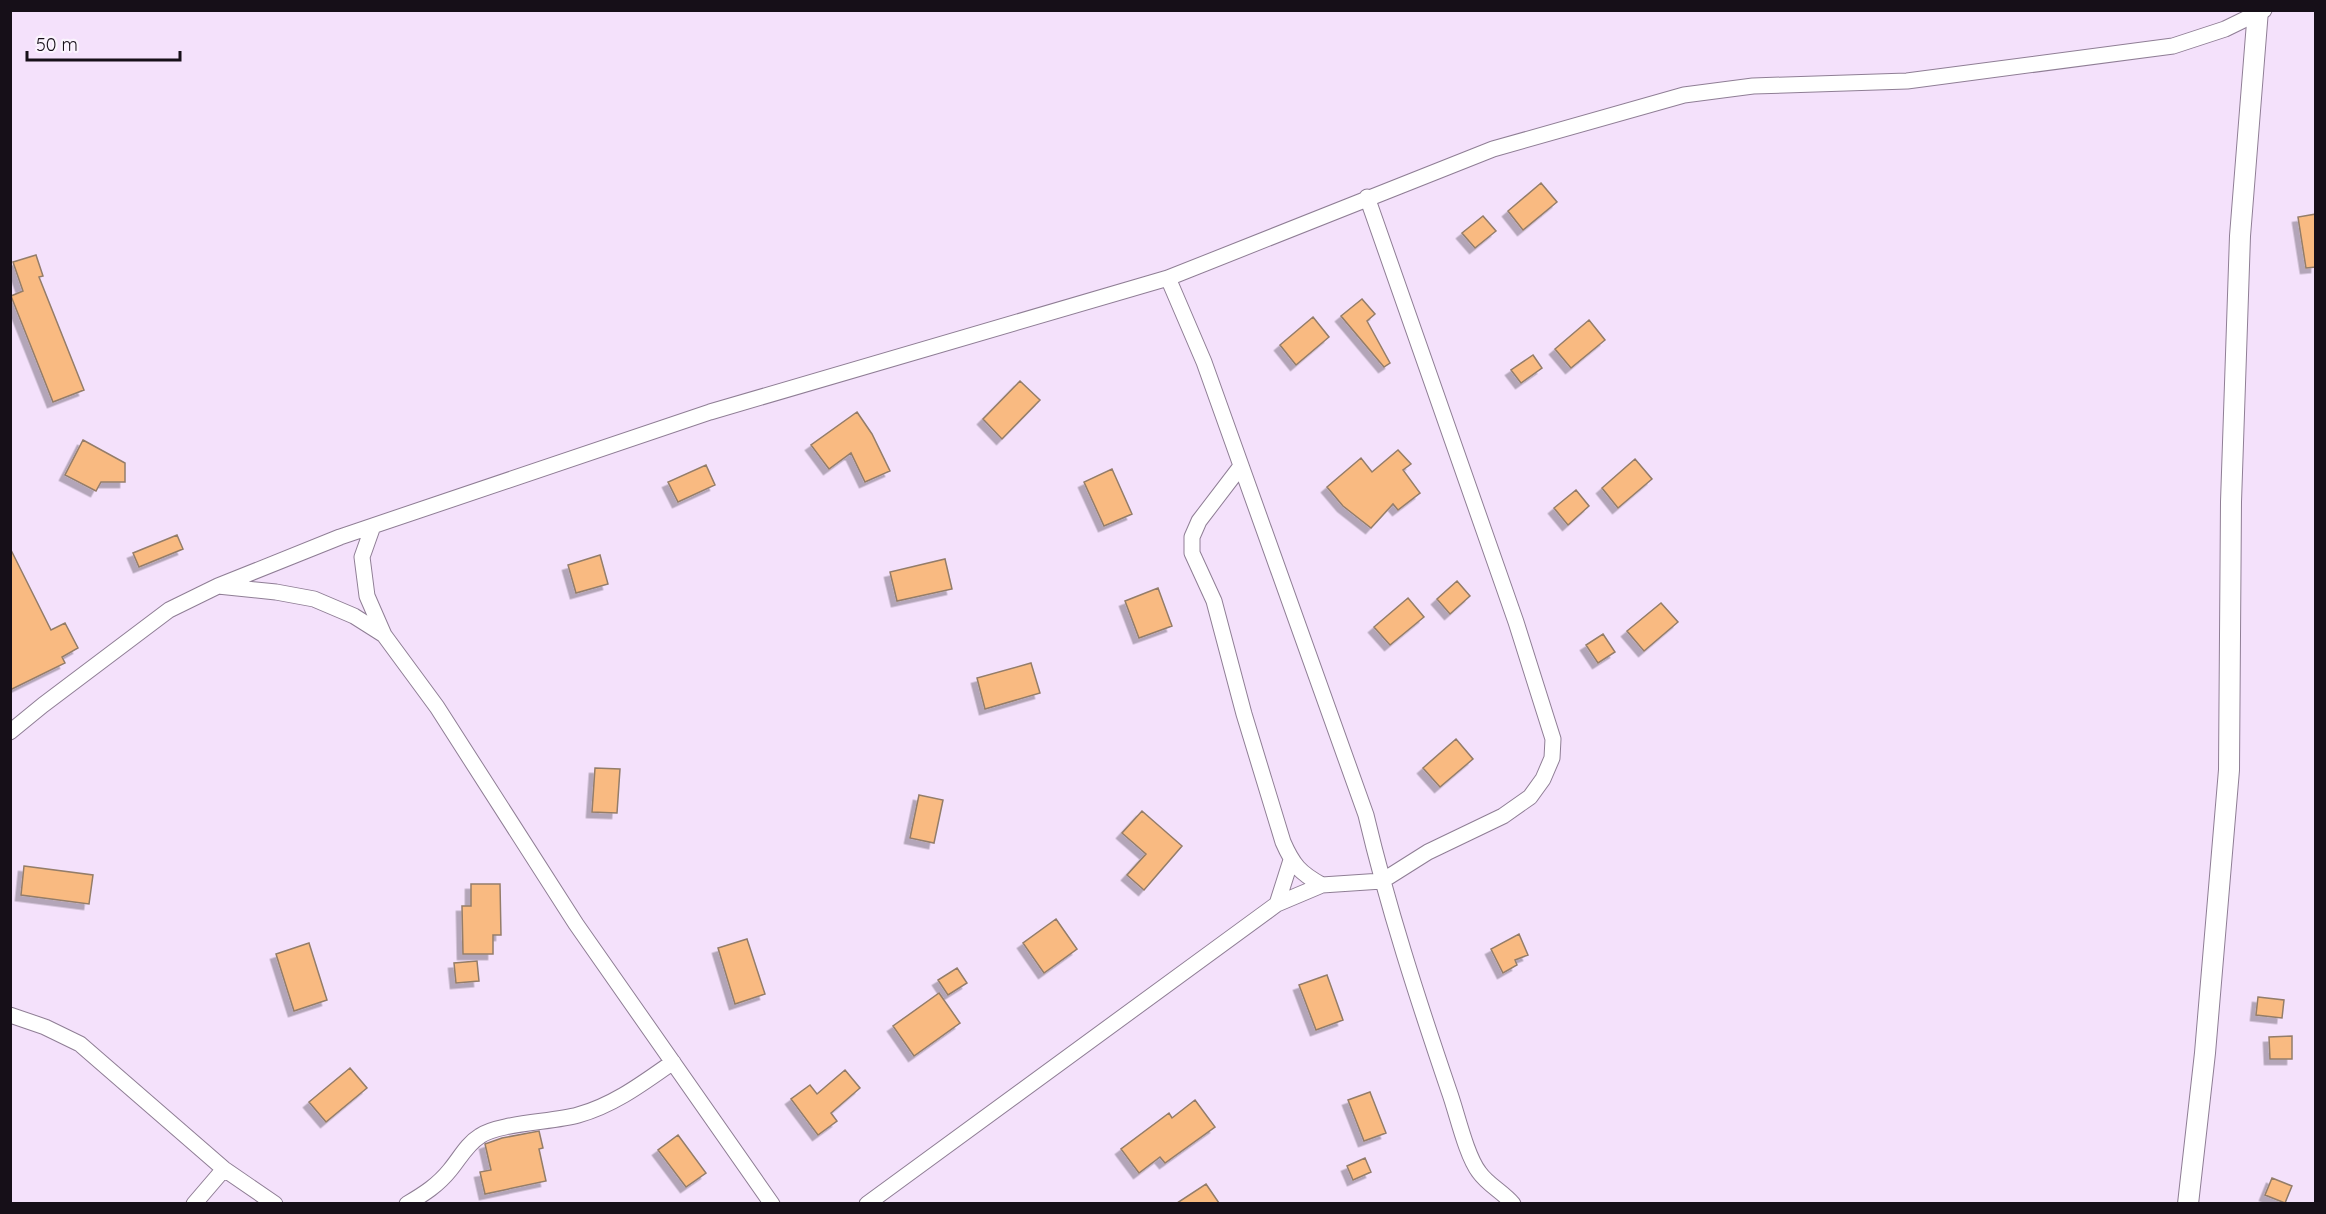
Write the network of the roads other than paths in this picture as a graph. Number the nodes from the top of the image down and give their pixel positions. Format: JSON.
{"nodes":[{"id":1,"x":2260,"y":11,"type":"edge"},
{"id":2,"x":1367,"y":198,"type":"junction"},
{"id":3,"x":1168,"y":278,"type":"junction"},
{"id":4,"x":1241,"y":466,"type":"junction"},
{"id":5,"x":373,"y":526,"type":"junction"},
{"id":6,"x":218,"y":586,"type":"junction"},
{"id":7,"x":384,"y":635,"type":"junction"},
{"id":8,"x":10,"y":732,"type":"edge"},
{"id":9,"x":1291,"y":860,"type":"junction"},
{"id":10,"x":1382,"y":881,"type":"junction"},
{"id":11,"x":1322,"y":885,"type":"junction"},
{"id":12,"x":1277,"y":904,"type":"junction"},
{"id":13,"x":10,"y":1015,"type":"edge"},
{"id":14,"x":674,"y":1062,"type":"junction"},
{"id":15,"x":224,"y":1169,"type":"junction"},
{"id":16,"x":194,"y":1203,"type":"edge"},
{"id":17,"x":274,"y":1203,"type":"edge"},
{"id":18,"x":407,"y":1203,"type":"edge"},
{"id":19,"x":772,"y":1203,"type":"edge"},
{"id":20,"x":867,"y":1203,"type":"edge"},
{"id":21,"x":1513,"y":1203,"type":"edge"},
{"id":22,"x":2188,"y":1203,"type":"edge"}],
"edges":[{"from":1,"to":2,"type":"street"},
{"from":1,"to":22,"type":"street"},
{"from":2,"to":3,"type":"street"},
{"from":2,"to":10,"type":"street"},
{"from":3,"to":4,"type":"street"},
{"from":3,"to":5,"type":"street"},
{"from":4,"to":9,"type":"street"},
{"from":4,"to":10,"type":"street"},
{"from":5,"to":6,"type":"street"},
{"from":5,"to":7,"type":"street"},
{"from":6,"to":7,"type":"street"},
{"from":6,"to":8,"type":"street"},
{"from":7,"to":14,"type":"street"},
{"from":9,"to":11,"type":"street"},
{"from":9,"to":12,"type":"street"},
{"from":10,"to":11,"type":"street"},
{"from":10,"to":21,"type":"street"},
{"from":11,"to":12,"type":"street"},
{"from":12,"to":20,"type":"street"},
{"from":13,"to":15,"type":"street"},
{"from":14,"to":18,"type":"street"},
{"from":14,"to":19,"type":"street"},
{"from":15,"to":16,"type":"street"},
{"from":15,"to":17,"type":"street"}]}
